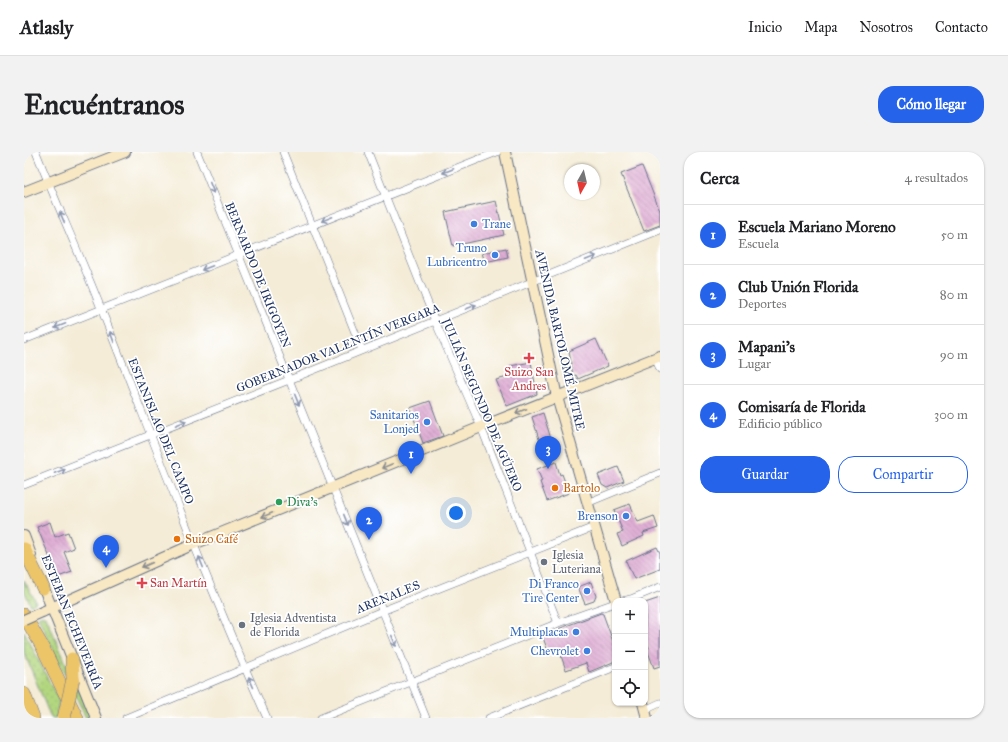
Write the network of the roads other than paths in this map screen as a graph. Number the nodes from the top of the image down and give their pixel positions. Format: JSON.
{"nodes":[{"id":1,"x":36,"y":152,"type":"edge"},
{"id":2,"x":125,"y":152,"type":"edge"},
{"id":3,"x":197,"y":152,"type":"edge"},
{"id":4,"x":283,"y":152,"type":"edge"},
{"id":5,"x":368,"y":152,"type":"edge"},
{"id":6,"x":497,"y":152,"type":"edge"},
{"id":7,"x":505,"y":152,"type":"edge"},
{"id":8,"x":48,"y":183,"type":"junction"},
{"id":9,"x":24,"y":192,"type":"edge"},
{"id":10,"x":385,"y":196,"type":"junction"},
{"id":11,"x":312,"y":225,"type":"junction"},
{"id":12,"x":660,"y":230,"type":"edge"},
{"id":13,"x":238,"y":256,"type":"junction"},
{"id":14,"x":533,"y":282,"type":"junction"},
{"id":15,"x":102,"y":309,"type":"junction"},
{"id":16,"x":435,"y":321,"type":"junction"},
{"id":17,"x":24,"y":340,"type":"edge"},
{"id":18,"x":362,"y":350,"type":"junction"},
{"id":19,"x":658,"y":357,"type":"edge"},
{"id":20,"x":660,"y":369,"type":"edge"},
{"id":21,"x":289,"y":380,"type":"junction"},
{"id":22,"x":557,"y":397,"type":"junction"},
{"id":23,"x":481,"y":427,"type":"junction"},
{"id":24,"x":150,"y":435,"type":"junction"},
{"id":25,"x":660,"y":473,"type":"edge"},
{"id":26,"x":24,"y":485,"type":"edge"},
{"id":27,"x":333,"y":488,"type":"junction"},
{"id":28,"x":587,"y":504,"type":"junction"},
{"id":29,"x":594,"y":527,"type":"junction"},
{"id":30,"x":24,"y":536,"type":"edge"},
{"id":31,"x":194,"y":544,"type":"junction"},
{"id":32,"x":24,"y":549,"type":"edge"},
{"id":33,"x":531,"y":552,"type":"junction"},
{"id":34,"x":43,"y":588,"type":"junction"},
{"id":35,"x":660,"y":588,"type":"edge"},
{"id":36,"x":615,"y":598,"type":"edge"},
{"id":37,"x":634,"y":598,"type":"edge"},
{"id":38,"x":612,"y":603,"type":"edge"},
{"id":39,"x":47,"y":610,"type":"junction"},
{"id":40,"x":382,"y":611,"type":"junction"},
{"id":41,"x":24,"y":615,"type":"edge"},
{"id":42,"x":24,"y":620,"type":"edge"},
{"id":43,"x":558,"y":623,"type":"junction"},
{"id":44,"x":72,"y":659,"type":"junction"},
{"id":45,"x":244,"y":667,"type":"junction"},
{"id":46,"x":612,"y":668,"type":"edge"},
{"id":47,"x":411,"y":681,"type":"junction"},
{"id":48,"x":24,"y":694,"type":"edge"},
{"id":49,"x":660,"y":704,"type":"edge"},
{"id":50,"x":645,"y":710,"type":"edge"},
{"id":51,"x":33,"y":718,"type":"edge"},
{"id":52,"x":64,"y":718,"type":"edge"},
{"id":53,"x":77,"y":718,"type":"edge"},
{"id":54,"x":96,"y":718,"type":"edge"},
{"id":55,"x":126,"y":718,"type":"edge"},
{"id":56,"x":267,"y":718,"type":"edge"},
{"id":57,"x":321,"y":718,"type":"edge"},
{"id":58,"x":426,"y":718,"type":"edge"},
{"id":59,"x":489,"y":718,"type":"edge"}],
"edges":[{"from":1,"to":8,"type":"street","name":"ESTANISLAO DEL CAMPO"},
{"from":2,"to":8,"type":"street"},
{"from":3,"to":13,"type":"street","name":"BERNARDO DE IRIGOYEN","one_way":true},
{"from":4,"to":11,"type":"street"},
{"from":5,"to":10,"type":"street","name":"JULIÁN SEGUNDO DE AGÜERO"},
{"from":6,"to":10,"type":"street","one_way":true},
{"from":7,"to":14,"type":"street","name":"AVENIDA BARTOLOMÉ MITRE"},
{"from":8,"to":9,"type":"street"},
{"from":15,"to":8,"type":"street","name":"ESTANISLAO DEL CAMPO","one_way":true},
{"from":10,"to":11,"type":"street","one_way":true},
{"from":10,"to":16,"type":"street","name":"JULIÁN SEGUNDO DE AGÜERO"},
{"from":11,"to":13,"type":"street"},
{"from":11,"to":18,"type":"street"},
{"from":14,"to":12,"type":"street","name":"GOBERNADOR VALENTÍN VERGARA","one_way":true},
{"from":13,"to":15,"type":"street","one_way":true},
{"from":13,"to":21,"type":"street","name":"BERNARDO DE IRIGOYEN"},
{"from":16,"to":14,"type":"street","name":"GOBERNADOR VALENTÍN VERGARA","one_way":true},
{"from":14,"to":22,"type":"street","name":"AVENIDA BARTOLOMÉ MITRE"},
{"from":15,"to":17,"type":"street","one_way":true},
{"from":24,"to":15,"type":"street","name":"ESTANISLAO DEL CAMPO","one_way":true},
{"from":16,"to":18,"type":"street","name":"GOBERNADOR VALENTÍN VERGARA"},
{"from":16,"to":23,"type":"street","name":"JULIÁN SEGUNDO DE AGÜERO"},
{"from":18,"to":21,"type":"street","name":"GOBERNADOR VALENTÍN VERGARA"},
{"from":19,"to":20,"type":"street"},
{"from":19,"to":22,"type":"street"},
{"from":24,"to":21,"type":"street","name":"GOBERNADOR VALENTÍN VERGARA","one_way":true},
{"from":21,"to":27,"type":"street","name":"BERNARDO DE IRIGOYEN","one_way":true},
{"from":22,"to":23,"type":"street","one_way":true},
{"from":22,"to":28,"type":"street","name":"AVENIDA BARTOLOMÉ MITRE"},
{"from":23,"to":27,"type":"street","one_way":true},
{"from":23,"to":33,"type":"street","name":"JULIÁN SEGUNDO DE AGÜERO"},
{"from":26,"to":24,"type":"street","name":"GOBERNADOR VALENTÍN VERGARA","one_way":true},
{"from":24,"to":31,"type":"street","name":"ESTANISLAO DEL CAMPO"},
{"from":25,"to":28,"type":"street"},
{"from":27,"to":31,"type":"street","one_way":true},
{"from":27,"to":40,"type":"street","name":"BERNARDO DE IRIGOYEN","one_way":true},
{"from":28,"to":29,"type":"street","name":"AVENIDA BARTOLOMÉ MITRE"},
{"from":29,"to":33,"type":"street","name":"ARENALES"},
{"from":29,"to":36,"type":"street","name":"AVENIDA BARTOLOMÉ MITRE"},
{"from":30,"to":34,"type":"street","name":"ESTEBAN ECHEVERRÍA"},
{"from":31,"to":39,"type":"street","one_way":true},
{"from":45,"to":31,"type":"street","name":"ESTANISLAO DEL CAMPO","one_way":true},
{"from":32,"to":34,"type":"highway"},
{"from":33,"to":40,"type":"street","name":"ARENALES"},
{"from":33,"to":43,"type":"street","name":"JULIÁN SEGUNDO DE AGÜERO"},
{"from":34,"to":39,"type":"street","name":"ESTEBAN ECHEVERRÍA"},
{"from":35,"to":37,"type":"street"},
{"from":38,"to":43,"type":"street"},
{"from":39,"to":42,"type":"street","bridge":true},
{"from":39,"to":44,"type":"street","name":"ESTEBAN ECHEVERRÍA"},
{"from":40,"to":45,"type":"street","name":"ARENALES"},
{"from":40,"to":47,"type":"street","name":"BERNARDO DE IRIGOYEN","one_way":true},
{"from":41,"to":53,"type":"highway"},
{"from":43,"to":47,"type":"street"},
{"from":44,"to":52,"type":"highway","bridge":true},
{"from":44,"to":54,"type":"street","name":"ESTEBAN ECHEVERRÍA"},
{"from":45,"to":55,"type":"street","name":"ARENALES"},
{"from":56,"to":45,"type":"street","name":"ESTANISLAO DEL CAMPO","one_way":true},
{"from":46,"to":59,"type":"street"},
{"from":47,"to":57,"type":"street"},
{"from":47,"to":58,"type":"street","name":"BERNARDO DE IRIGOYEN"},
{"from":48,"to":51,"type":"highway"},
{"from":49,"to":50,"type":"street"}]}
